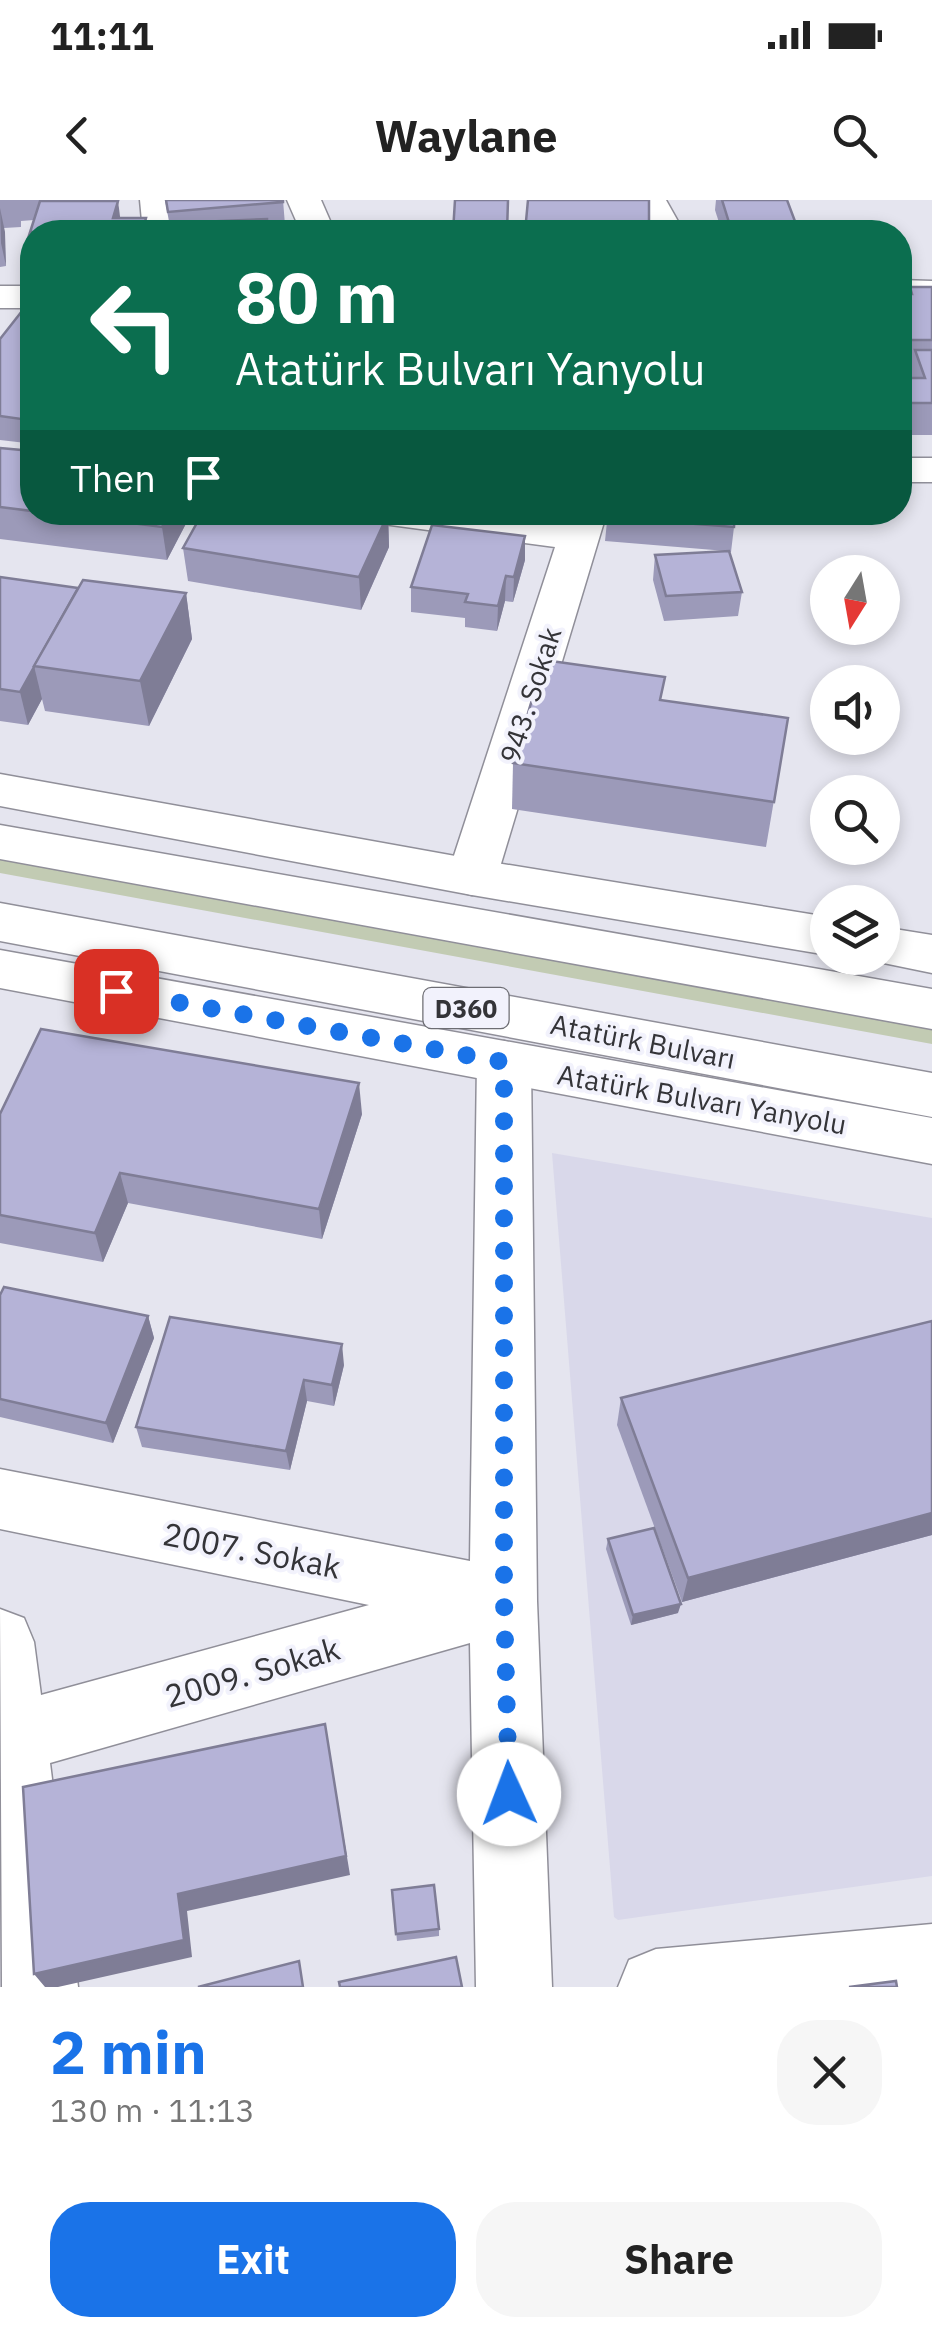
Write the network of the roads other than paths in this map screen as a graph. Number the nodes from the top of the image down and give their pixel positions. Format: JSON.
{"nodes":[{"id":1,"x":583,"y":525,"type":"edge"},
{"id":2,"x":0,"y":790,"type":"edge"},
{"id":3,"x":0,"y":842,"type":"edge"},
{"id":4,"x":472,"y":877,"type":"junction"},
{"id":5,"x":0,"y":922,"type":"edge"},
{"id":6,"x":810,"y":933,"type":"edge"},
{"id":7,"x":900,"y":949,"type":"edge"},
{"id":8,"x":932,"y":954,"type":"edge"},
{"id":9,"x":0,"y":969,"type":"edge"},
{"id":10,"x":932,"y":1009,"type":"edge"},
{"id":11,"x":504,"y":1062,"type":"junction"},
{"id":12,"x":932,"y":1095,"type":"edge"},
{"id":13,"x":932,"y":1142,"type":"edge"},
{"id":14,"x":0,"y":1499,"type":"edge"},
{"id":15,"x":504,"y":1601,"type":"junction"},
{"id":16,"x":0,"y":1642,"type":"edge"},
{"id":17,"x":4,"y":1741,"type":"edge"},
{"id":18,"x":932,"y":1962,"type":"edge"},
{"id":19,"x":40,"y":1987,"type":"edge"},
{"id":20,"x":514,"y":1987,"type":"edge"},
{"id":21,"x":656,"y":1987,"type":"edge"}],
"edges":[{"from":1,"to":4,"type":"main road","name":"943. Sokak"},
{"from":2,"to":4,"type":"main road"},
{"from":3,"to":10,"type":"main road"},
{"from":4,"to":6,"type":"main road"},
{"from":5,"to":12,"type":"main road","name":"Atatürk Bulvarı","number":"D360"},
{"from":7,"to":8,"type":"main road"},
{"from":9,"to":11,"type":"main road","name":"Atatürk Bulvarı Yanyolu"},
{"from":11,"to":13,"type":"main road","name":"Atatürk Bulvarı Yanyolu"},
{"from":11,"to":15,"type":"main road"},
{"from":14,"to":15,"type":"main road","name":"2007. Sokak"},
{"from":15,"to":17,"type":"main road","name":"2009. Sokak"},
{"from":15,"to":20,"type":"main road"},
{"from":16,"to":17,"type":"main road"},
{"from":17,"to":19,"type":"main road"},
{"from":18,"to":21,"type":"main road"}]}
